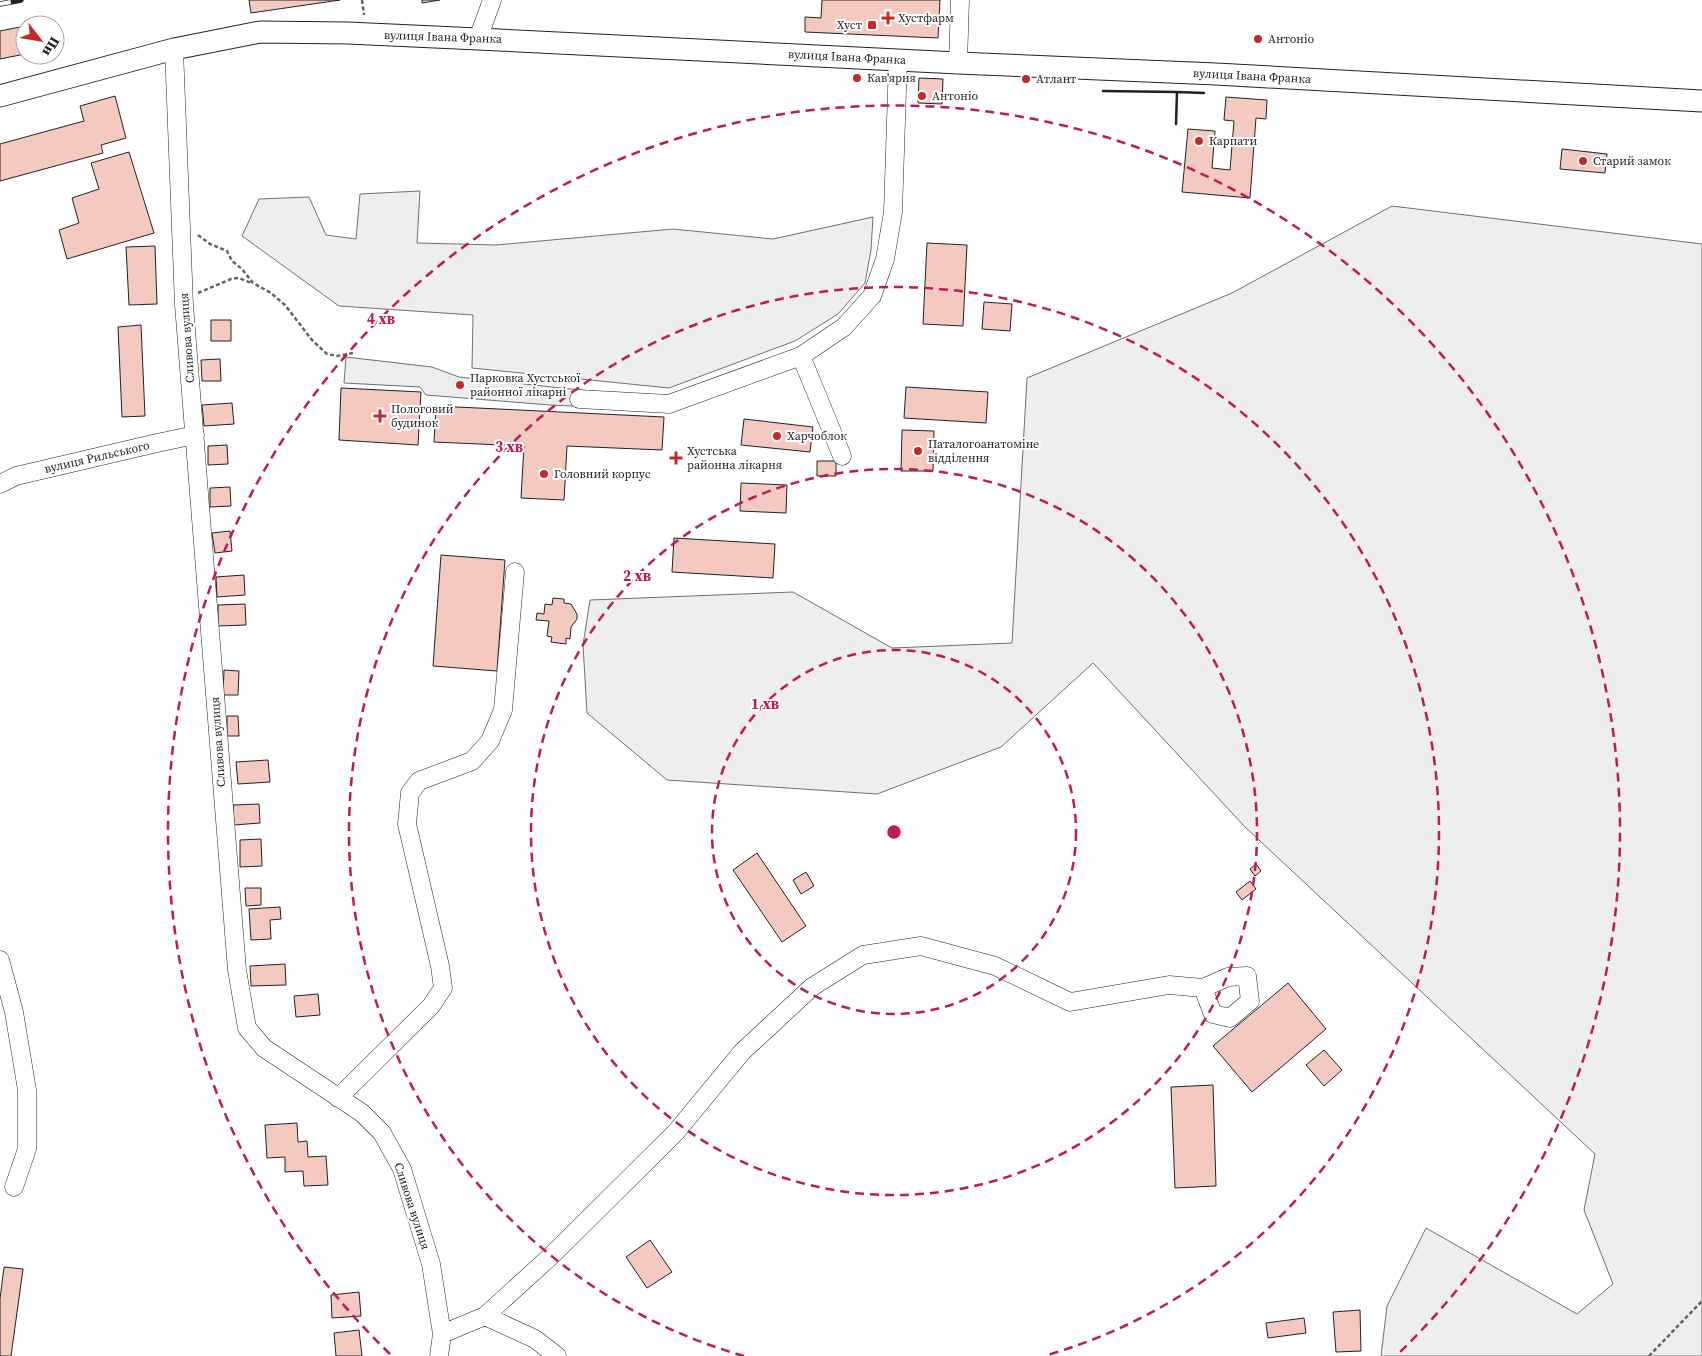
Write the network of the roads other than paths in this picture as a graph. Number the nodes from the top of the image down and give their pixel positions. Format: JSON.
{"nodes":[{"id":1,"x":492,"y":0,"type":"edge"},
{"id":2,"x":960,"y":0,"type":"edge"},
{"id":3,"x":478,"y":39,"type":"junction"},
{"id":4,"x":174,"y":49,"type":"junction"},
{"id":5,"x":898,"y":60,"type":"junction"},
{"id":6,"x":958,"y":63,"type":"junction"},
{"id":7,"x":0,"y":96,"type":"edge"},
{"id":8,"x":1702,"y":101,"type":"edge"},
{"id":9,"x":801,"y":356,"type":"junction"},
{"id":10,"x":578,"y":399,"type":"dead end"},
{"id":11,"x":195,"y":435,"type":"junction"},
{"id":12,"x":842,"y":456,"type":"dead end"},
{"id":13,"x":0,"y":484,"type":"edge"},
{"id":14,"x":514,"y":572,"type":"dead end"},
{"id":15,"x":0,"y":960,"type":"edge"},
{"id":16,"x":1203,"y":988,"type":"dead end"},
{"id":17,"x":338,"y":1098,"type":"junction"},
{"id":18,"x":14,"y":1187,"type":"dead end"},
{"id":19,"x":485,"y":1316,"type":"junction"},
{"id":20,"x":442,"y":1334,"type":"junction"},
{"id":21,"x":439,"y":1356,"type":"edge"},
{"id":22,"x":557,"y":1356,"type":"edge"}],
"edges":[{"from":1,"to":3,"type":"street"},
{"from":2,"to":6,"type":"street"},
{"from":3,"to":4,"type":"main road","name":"вулиця Івана Франка"},
{"from":3,"to":5,"type":"main road","name":"вулиця Івана Франка"},
{"from":4,"to":7,"type":"main road","name":"вулиця Івана Франка"},
{"from":4,"to":11,"type":"street","name":"Сливова вулиця"},
{"from":5,"to":6,"type":"main road","name":"вулиця Івана Франка"},
{"from":5,"to":9,"type":"street"},
{"from":6,"to":8,"type":"main road","name":"вулиця Івана Франка"},
{"from":9,"to":10,"type":"street"},
{"from":9,"to":12,"type":"street"},
{"from":11,"to":13,"type":"street","name":"вулиця Рильського"},
{"from":11,"to":17,"type":"street","name":"Сливова вулиця"},
{"from":14,"to":17,"type":"street"},
{"from":15,"to":18,"type":"street"},
{"from":16,"to":19,"type":"street"},
{"from":17,"to":20,"type":"street","name":"Сливова вулиця"},
{"from":19,"to":20,"type":"street"},
{"from":19,"to":22,"type":"street"},
{"from":20,"to":21,"type":"street","name":"Сливова вулиця"}]}
